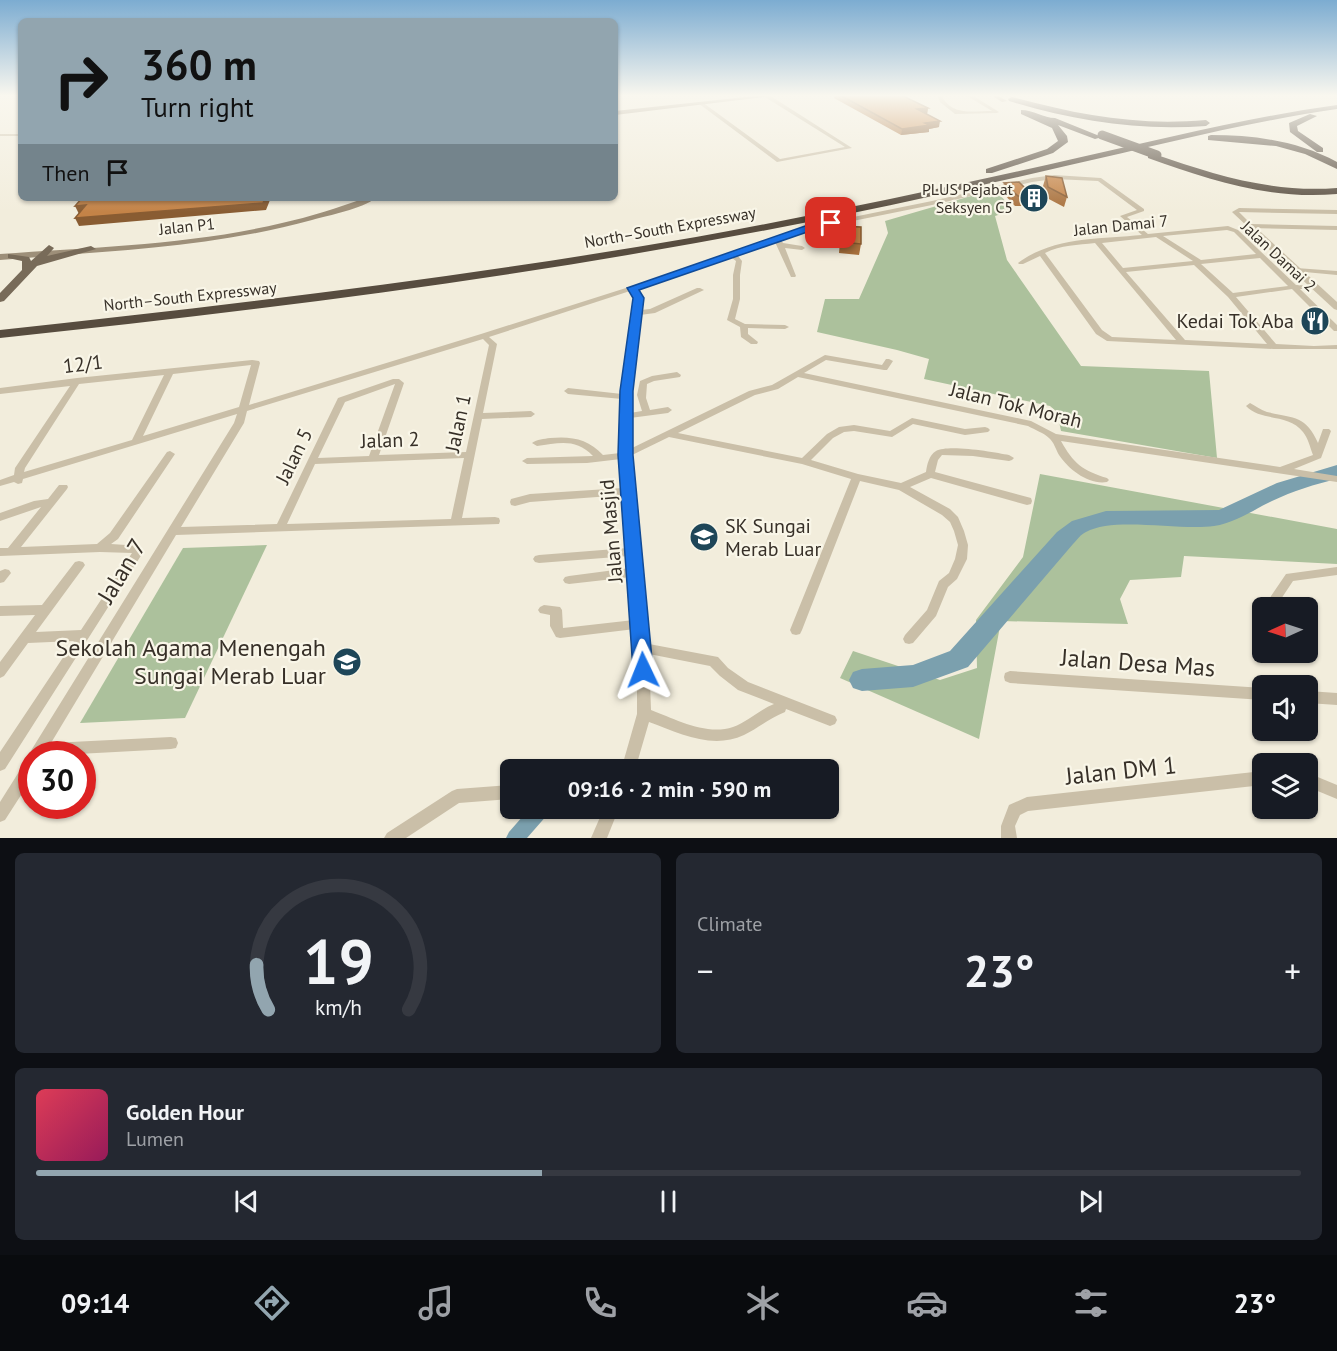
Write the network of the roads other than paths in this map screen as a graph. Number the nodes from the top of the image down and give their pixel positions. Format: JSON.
{"nodes":[{"id":1,"x":742,"y":134,"type":"edge"},
{"id":2,"x":827,"y":134,"type":"edge"},
{"id":3,"x":1062,"y":134,"type":"edge"},
{"id":4,"x":1095,"y":134,"type":"edge"},
{"id":5,"x":1165,"y":134,"type":"edge"},
{"id":6,"x":1199,"y":134,"type":"edge"},
{"id":7,"x":1296,"y":134,"type":"edge"},
{"id":8,"x":0,"y":135,"type":"edge"},
{"id":9,"x":18,"y":135,"type":"edge"},
{"id":10,"x":1145,"y":146,"type":"junction"},
{"id":11,"x":1154,"y":155,"type":"junction"},
{"id":12,"x":1337,"y":160,"type":"edge"},
{"id":13,"x":1337,"y":166,"type":"edge"},
{"id":14,"x":954,"y":182,"type":"junction"},
{"id":15,"x":1337,"y":185,"type":"edge"},
{"id":16,"x":1337,"y":191,"type":"edge"},
{"id":17,"x":349,"y":201,"type":"edge"},
{"id":18,"x":363,"y":201,"type":"edge"},
{"id":19,"x":1337,"y":212,"type":"edge"},
{"id":20,"x":1249,"y":226,"type":"junction"},
{"id":21,"x":1228,"y":228,"type":"joint"},
{"id":22,"x":1337,"y":228,"type":"edge"},
{"id":23,"x":1157,"y":235,"type":"junction"},
{"id":24,"x":1147,"y":236,"type":"junction"},
{"id":25,"x":1097,"y":241,"type":"junction"},
{"id":26,"x":779,"y":243,"type":"junction"},
{"id":27,"x":802,"y":248,"type":"dead end"},
{"id":28,"x":91,"y":249,"type":"junction"},
{"id":29,"x":46,"y":250,"type":"junction"},
{"id":30,"x":0,"y":252,"type":"edge"},
{"id":31,"x":1041,"y":252,"type":"junction"},
{"id":32,"x":12,"y":256,"type":"junction"},
{"id":33,"x":735,"y":256,"type":"junction"},
{"id":34,"x":1261,"y":256,"type":"junction"},
{"id":35,"x":0,"y":257,"type":"edge"},
{"id":36,"x":1197,"y":262,"type":"junction"},
{"id":37,"x":1021,"y":263,"type":"dead end"},
{"id":38,"x":27,"y":269,"type":"junction"},
{"id":39,"x":1122,"y":270,"type":"junction"},
{"id":40,"x":1296,"y":270,"type":"junction"},
{"id":41,"x":1337,"y":273,"type":"edge"},
{"id":42,"x":793,"y":276,"type":"dead end"},
{"id":43,"x":1294,"y":287,"type":"junction"},
{"id":44,"x":1315,"y":287,"type":"junction"},
{"id":45,"x":634,"y":290,"type":"junction"},
{"id":46,"x":700,"y":290,"type":"dead end"},
{"id":47,"x":1231,"y":295,"type":"junction"},
{"id":48,"x":0,"y":299,"type":"edge"},
{"id":49,"x":1337,"y":308,"type":"edge"},
{"id":50,"x":637,"y":313,"type":"junction"},
{"id":51,"x":0,"y":324,"type":"edge"},
{"id":52,"x":744,"y":326,"type":"junction"},
{"id":53,"x":785,"y":327,"type":"dead end"},
{"id":54,"x":1337,"y":329,"type":"edge"},
{"id":55,"x":0,"y":334,"type":"edge"},
{"id":56,"x":487,"y":338,"type":"junction"},
{"id":57,"x":754,"y":342,"type":"dead end"},
{"id":58,"x":1183,"y":343,"type":"junction"},
{"id":59,"x":1274,"y":347,"type":"junction"},
{"id":60,"x":1337,"y":347,"type":"edge"},
{"id":61,"x":889,"y":361,"type":"dead end"},
{"id":62,"x":170,"y":371,"type":"junction"},
{"id":63,"x":797,"y":374,"type":"junction"},
{"id":64,"x":677,"y":375,"type":"dead end"},
{"id":65,"x":77,"y":381,"type":"junction"},
{"id":66,"x":0,"y":391,"type":"edge"},
{"id":67,"x":568,"y":392,"type":"dead end"},
{"id":68,"x":626,"y":397,"type":"junction"},
{"id":69,"x":1250,"y":406,"type":"dead end"},
{"id":70,"x":668,"y":410,"type":"dead end"},
{"id":71,"x":241,"y":413,"type":"junction"},
{"id":72,"x":647,"y":413,"type":"junction"},
{"id":73,"x":531,"y":414,"type":"dead end"},
{"id":74,"x":478,"y":416,"type":"junction"},
{"id":75,"x":626,"y":416,"type":"junction"},
{"id":76,"x":985,"y":430,"type":"dead end"},
{"id":77,"x":1326,"y":430,"type":"dead end"},
{"id":78,"x":669,"y":434,"type":"junction"},
{"id":79,"x":1054,"y":437,"type":"junction"},
{"id":80,"x":135,"y":442,"type":"junction"},
{"id":81,"x":537,"y":443,"type":"dead end"},
{"id":82,"x":170,"y":454,"type":"dead end"},
{"id":83,"x":469,"y":455,"type":"junction"},
{"id":84,"x":625,"y":455,"type":"junction"},
{"id":85,"x":1318,"y":456,"type":"junction"},
{"id":86,"x":601,"y":458,"type":"junction"},
{"id":87,"x":373,"y":459,"type":"junction"},
{"id":88,"x":1009,"y":459,"type":"dead end"},
{"id":89,"x":311,"y":461,"type":"junction"},
{"id":90,"x":527,"y":461,"type":"dead end"},
{"id":91,"x":803,"y":461,"type":"junction"},
{"id":92,"x":1281,"y":471,"type":"junction"},
{"id":93,"x":930,"y":474,"type":"junction"},
{"id":94,"x":857,"y":477,"type":"junction"},
{"id":95,"x":1332,"y":479,"type":"edge"},
{"id":96,"x":1104,"y":480,"type":"dead end"},
{"id":97,"x":18,"y":481,"type":"junction"},
{"id":98,"x":0,"y":483,"type":"edge"},
{"id":99,"x":902,"y":486,"type":"junction"},
{"id":100,"x":63,"y":487,"type":"dead end"},
{"id":101,"x":0,"y":490,"type":"edge"},
{"id":102,"x":628,"y":491,"type":"junction"},
{"id":103,"x":1027,"y":501,"type":"dead end"},
{"id":104,"x":51,"y":502,"type":"junction"},
{"id":105,"x":515,"y":502,"type":"dead end"},
{"id":106,"x":0,"y":517,"type":"edge"},
{"id":107,"x":495,"y":521,"type":"dead end"},
{"id":108,"x":456,"y":522,"type":"junction"},
{"id":109,"x":280,"y":528,"type":"junction"},
{"id":110,"x":172,"y":531,"type":"junction"},
{"id":111,"x":100,"y":548,"type":"junction"},
{"id":112,"x":6,"y":552,"type":"edge"},
{"id":113,"x":633,"y":552,"type":"junction"},
{"id":114,"x":539,"y":559,"type":"dead end"},
{"id":115,"x":79,"y":566,"type":"dead end"},
{"id":116,"x":1337,"y":571,"type":"edge"},
{"id":117,"x":635,"y":572,"type":"junction"},
{"id":118,"x":569,"y":580,"type":"dead end"},
{"id":119,"x":1276,"y":597,"type":"edge"},
{"id":120,"x":45,"y":610,"type":"junction"},
{"id":121,"x":544,"y":610,"type":"dead end"},
{"id":122,"x":0,"y":611,"type":"edge"},
{"id":123,"x":640,"y":624,"type":"junction"},
{"id":124,"x":796,"y":630,"type":"dead end"},
{"id":125,"x":85,"y":635,"type":"junction"},
{"id":126,"x":25,"y":638,"type":"junction"},
{"id":127,"x":909,"y":639,"type":"dead end"},
{"id":128,"x":643,"y":648,"type":"junction"},
{"id":129,"x":0,"y":672,"type":"edge"},
{"id":130,"x":1010,"y":677,"type":"dead end"},
{"id":131,"x":1252,"y":693,"type":"edge"},
{"id":132,"x":1318,"y":698,"type":"edge"},
{"id":133,"x":1337,"y":699,"type":"edge"},
{"id":134,"x":780,"y":708,"type":"dead end"},
{"id":135,"x":644,"y":714,"type":"junction"},
{"id":136,"x":830,"y":720,"type":"dead end"},
{"id":137,"x":46,"y":741,"type":"edge"},
{"id":138,"x":171,"y":743,"type":"dead end"},
{"id":139,"x":96,"y":748,"type":"edge"},
{"id":140,"x":633,"y":759,"type":"edge"},
{"id":141,"x":0,"y":764,"type":"edge"},
{"id":142,"x":1252,"y":779,"type":"edge"},
{"id":143,"x":1318,"y":784,"type":"edge"},
{"id":144,"x":18,"y":786,"type":"edge"},
{"id":145,"x":1337,"y":792,"type":"edge"},
{"id":146,"x":500,"y":793,"type":"edge"},
{"id":147,"x":0,"y":815,"type":"edge"},
{"id":148,"x":607,"y":819,"type":"edge"},
{"id":149,"x":392,"y":838,"type":"edge"},
{"id":150,"x":599,"y":838,"type":"edge"},
{"id":151,"x":1009,"y":838,"type":"edge"}],
"edges":[{"from":1,"to":2,"type":"street"},
{"from":3,"to":14,"type":"highway"},
{"from":4,"to":11,"type":"highway","bridge":true},
{"from":5,"to":14,"type":"highway","name":"North–South Expressway"},
{"from":6,"to":10,"type":"highway","name":"North–South Expressway"},
{"from":7,"to":12,"type":"highway"},
{"from":8,"to":9,"type":"street"},
{"from":10,"to":13,"type":"highway"},
{"from":10,"to":55,"type":"highway","name":"North–South Expressway"},
{"from":11,"to":15,"type":"highway"},
{"from":11,"to":16,"type":"highway"},
{"from":14,"to":51,"type":"highway","name":"North–South Expressway"},
{"from":17,"to":29,"type":"main road","name":"Jalan P1"},
{"from":18,"to":28,"type":"main road","name":"Jalan P1"},
{"from":19,"to":20,"type":"street"},
{"from":20,"to":22,"type":"street"},
{"from":20,"to":40,"type":"street"},
{"from":21,"to":23,"type":"street","name":"Jalan Damai 7"},
{"from":21,"to":34,"type":"street","name":"Jalan Damai 2"},
{"from":23,"to":24,"type":"street","name":"Jalan Damai 7"},
{"from":23,"to":36,"type":"street"},
{"from":24,"to":25,"type":"street","name":"Jalan Damai 7"},
{"from":24,"to":26,"type":"street"},
{"from":25,"to":31,"type":"street","name":"Jalan Damai 7"},
{"from":25,"to":39,"type":"street"},
{"from":26,"to":27,"type":"street"},
{"from":26,"to":33,"type":"street"},
{"from":26,"to":42,"type":"street"},
{"from":28,"to":29,"type":"main road","name":"Jalan P1"},
{"from":28,"to":38,"type":"main road"},
{"from":29,"to":30,"type":"main road","name":"Jalan P1"},
{"from":29,"to":32,"type":"main road","name":"Jalan P1"},
{"from":29,"to":38,"type":"main road"},
{"from":31,"to":37,"type":"street","name":"Jalan Damai 7"},
{"from":31,"to":58,"type":"street"},
{"from":32,"to":35,"type":"main road","name":"Jalan P1"},
{"from":32,"to":38,"type":"main road"},
{"from":33,"to":45,"type":"street"},
{"from":33,"to":52,"type":"street"},
{"from":34,"to":36,"type":"street"},
{"from":34,"to":43,"type":"street","name":"Jalan Damai 2"},
{"from":36,"to":39,"type":"street"},
{"from":36,"to":47,"type":"street"},
{"from":38,"to":48,"type":"main road"},
{"from":39,"to":58,"type":"street"},
{"from":40,"to":41,"type":"street"},
{"from":40,"to":44,"type":"street"},
{"from":43,"to":44,"type":"street"},
{"from":43,"to":47,"type":"street"},
{"from":43,"to":54,"type":"street","name":"Jalan Damai 2"},
{"from":44,"to":49,"type":"street"},
{"from":45,"to":50,"type":"street","name":"Jalan Masjid"},
{"from":45,"to":56,"type":"street"},
{"from":46,"to":50,"type":"street"},
{"from":47,"to":59,"type":"street"},
{"from":50,"to":68,"type":"street","name":"Jalan Masjid"},
{"from":52,"to":53,"type":"street"},
{"from":52,"to":57,"type":"street"},
{"from":56,"to":71,"type":"street"},
{"from":56,"to":74,"type":"street","name":"Jalan 1"},
{"from":58,"to":59,"type":"street"},
{"from":59,"to":60,"type":"street"},
{"from":61,"to":63,"type":"street"},
{"from":62,"to":65,"type":"street","name":"12/1"},
{"from":62,"to":71,"type":"street","name":"12/1"},
{"from":62,"to":80,"type":"street"},
{"from":63,"to":78,"type":"street"},
{"from":63,"to":79,"type":"street","name":"Jalan Tok Morah"},
{"from":64,"to":72,"type":"street"},
{"from":65,"to":66,"type":"street","name":"12/1"},
{"from":65,"to":97,"type":"street"},
{"from":67,"to":68,"type":"street"},
{"from":68,"to":75,"type":"street","name":"Jalan Masjid"},
{"from":69,"to":85,"type":"street"},
{"from":70,"to":72,"type":"street"},
{"from":71,"to":80,"type":"street"},
{"from":71,"to":97,"type":"street"},
{"from":71,"to":110,"type":"street","name":"Jalan 7"},
{"from":72,"to":75,"type":"street"},
{"from":73,"to":74,"type":"street"},
{"from":74,"to":83,"type":"street","name":"Jalan 1"},
{"from":75,"to":84,"type":"street","name":"Jalan Masjid"},
{"from":76,"to":91,"type":"street"},
{"from":77,"to":85,"type":"street"},
{"from":78,"to":84,"type":"street"},
{"from":78,"to":91,"type":"street"},
{"from":79,"to":92,"type":"street","name":"Jalan Tok Morah"},
{"from":79,"to":96,"type":"street"},
{"from":80,"to":97,"type":"street"},
{"from":81,"to":86,"type":"street"},
{"from":82,"to":111,"type":"street"},
{"from":83,"to":87,"type":"street","name":"Jalan 2"},
{"from":83,"to":108,"type":"street","name":"Jalan 1"},
{"from":84,"to":86,"type":"street"},
{"from":84,"to":102,"type":"street","name":"Jalan Masjid"},
{"from":85,"to":92,"type":"street"},
{"from":86,"to":90,"type":"street"},
{"from":87,"to":89,"type":"street","name":"Jalan 2"},
{"from":87,"to":89,"type":"street","name":"Jalan 5"},
{"from":88,"to":93,"type":"street"},
{"from":89,"to":109,"type":"street","name":"Jalan 5"},
{"from":91,"to":94,"type":"street"},
{"from":92,"to":95,"type":"street","name":"Jalan Tok Morah"},
{"from":93,"to":99,"type":"street"},
{"from":93,"to":103,"type":"street"},
{"from":94,"to":99,"type":"street"},
{"from":94,"to":124,"type":"street"},
{"from":97,"to":98,"type":"street"},
{"from":97,"to":101,"type":"street"},
{"from":99,"to":127,"type":"street"},
{"from":100,"to":104,"type":"street"},
{"from":102,"to":105,"type":"street"},
{"from":102,"to":113,"type":"street","name":"Jalan Masjid"},
{"from":104,"to":106,"type":"street"},
{"from":104,"to":112,"type":"street"},
{"from":107,"to":108,"type":"street"},
{"from":108,"to":109,"type":"street"},
{"from":109,"to":110,"type":"street"},
{"from":110,"to":137,"type":"street","name":"Jalan 7"},
{"from":111,"to":112,"type":"street"},
{"from":111,"to":125,"type":"street"},
{"from":113,"to":114,"type":"street"},
{"from":113,"to":117,"type":"street","name":"Jalan Masjid"},
{"from":115,"to":120,"type":"street"},
{"from":116,"to":119,"type":"street"},
{"from":117,"to":118,"type":"street"},
{"from":117,"to":123,"type":"street","name":"Jalan Masjid"},
{"from":120,"to":122,"type":"street"},
{"from":120,"to":126,"type":"street"},
{"from":121,"to":123,"type":"street"},
{"from":123,"to":128,"type":"street","name":"Jalan Masjid"},
{"from":125,"to":126,"type":"street"},
{"from":125,"to":141,"type":"street"},
{"from":126,"to":129,"type":"street"},
{"from":128,"to":135,"type":"street","name":"Jalan Masjid"},
{"from":128,"to":136,"type":"street"},
{"from":130,"to":131,"type":"street","name":"Jalan Desa Mas"},
{"from":132,"to":133,"type":"street"},
{"from":134,"to":135,"type":"street"},
{"from":135,"to":140,"type":"street","name":"Jalan Masjid"},
{"from":138,"to":139,"type":"street"},
{"from":142,"to":151,"type":"street","name":"Jalan DM 1"},
{"from":143,"to":145,"type":"street"},
{"from":144,"to":147,"type":"street"},
{"from":146,"to":149,"type":"street"},
{"from":148,"to":150,"type":"street"}]}
